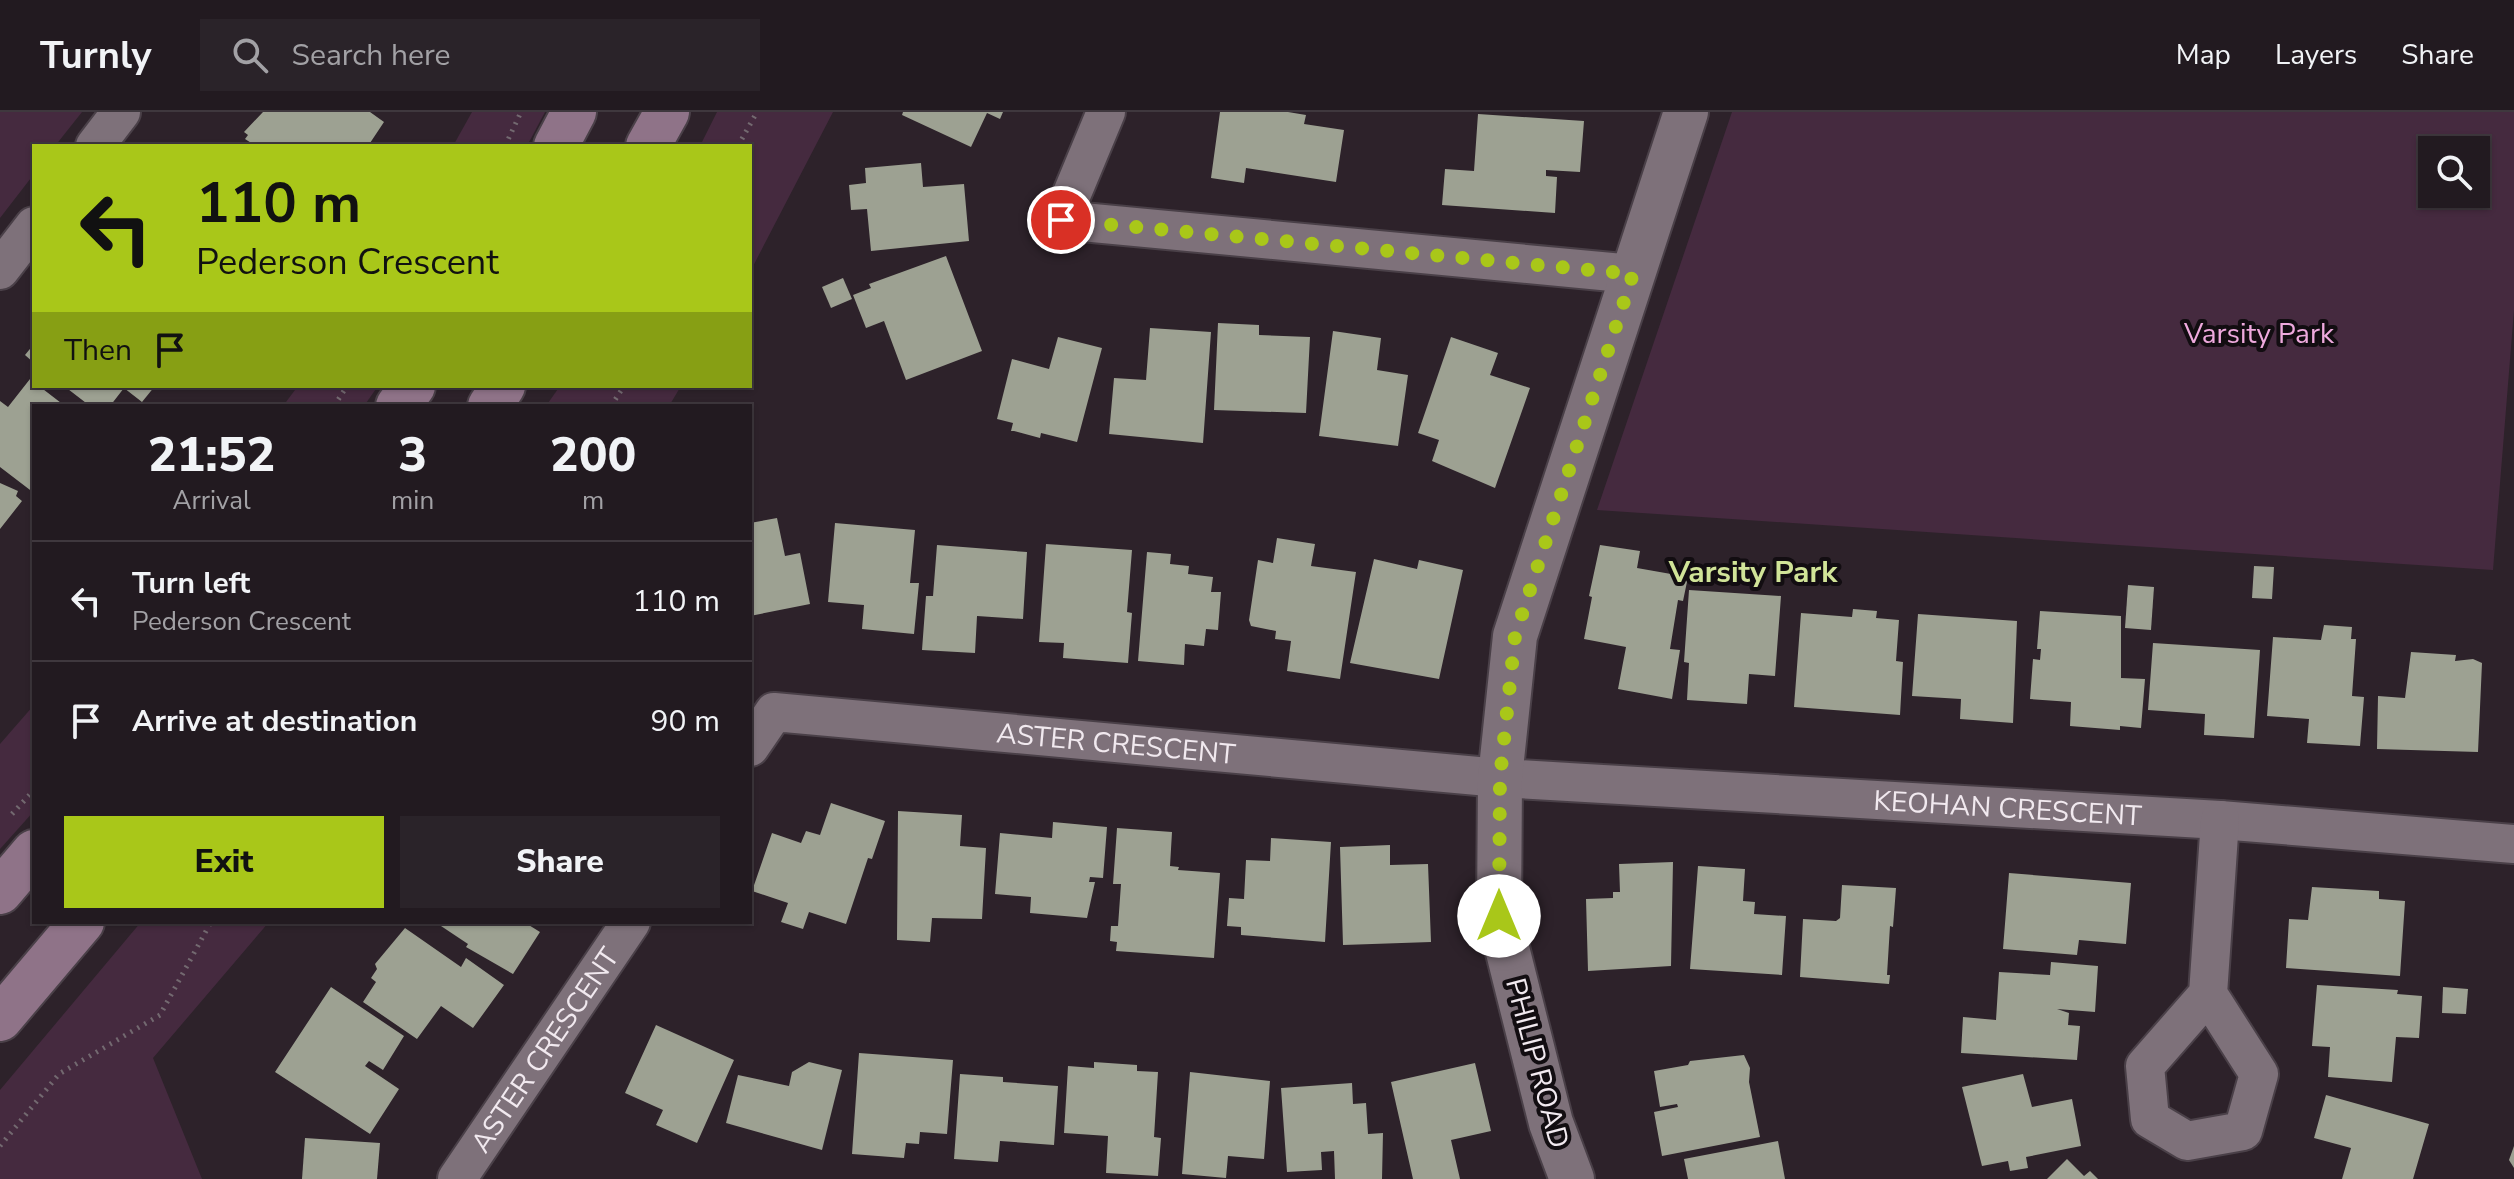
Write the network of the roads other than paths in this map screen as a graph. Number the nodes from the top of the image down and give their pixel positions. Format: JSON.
{"nodes":[{"id":1,"x":121,"y":112,"type":"edge"},
{"id":2,"x":574,"y":112,"type":"edge"},
{"id":3,"x":667,"y":112,"type":"edge"},
{"id":4,"x":1106,"y":112,"type":"edge"},
{"id":5,"x":1686,"y":112,"type":"edge"},
{"id":6,"x":97,"y":144,"type":"edge"},
{"id":7,"x":557,"y":144,"type":"edge"},
{"id":8,"x":649,"y":144,"type":"edge"},
{"id":9,"x":32,"y":229,"type":"edge"},
{"id":10,"x":0,"y":270,"type":"edge"},
{"id":11,"x":1633,"y":274,"type":"junction"},
{"id":12,"x":752,"y":744,"type":"edge"},
{"id":13,"x":1500,"y":778,"type":"junction"},
{"id":14,"x":2220,"y":820,"type":"junction"},
{"id":15,"x":2514,"y":844,"type":"edge"},
{"id":16,"x":32,"y":854,"type":"edge"},
{"id":17,"x":0,"y":892,"type":"edge"},
{"id":18,"x":80,"y":924,"type":"edge"},
{"id":19,"x":630,"y":924,"type":"edge"},
{"id":20,"x":2208,"y":994,"type":"dead end"},
{"id":21,"x":0,"y":1019,"type":"edge"},
{"id":22,"x":457,"y":1179,"type":"edge"},
{"id":23,"x":1572,"y":1179,"type":"edge"}],
"edges":[{"from":1,"to":6,"type":"street"},
{"from":2,"to":7,"type":"main road"},
{"from":3,"to":8,"type":"main road"},
{"from":4,"to":11,"type":"street"},
{"from":5,"to":11,"type":"street","name":"PHILIP ROAD"},
{"from":9,"to":10,"type":"street"},
{"from":11,"to":13,"type":"street","name":"PHILIP ROAD"},
{"from":12,"to":13,"type":"street","name":"ASTER CRESCENT"},
{"from":13,"to":14,"type":"street","name":"KEOHAN CRESCENT"},
{"from":13,"to":23,"type":"street","name":"PHILIP ROAD"},
{"from":14,"to":15,"type":"street","name":"KEOHAN CRESCENT"},
{"from":14,"to":20,"type":"street"},
{"from":16,"to":17,"type":"main road"},
{"from":18,"to":21,"type":"main road"},
{"from":19,"to":22,"type":"street","name":"ASTER CRESCENT"}]}
